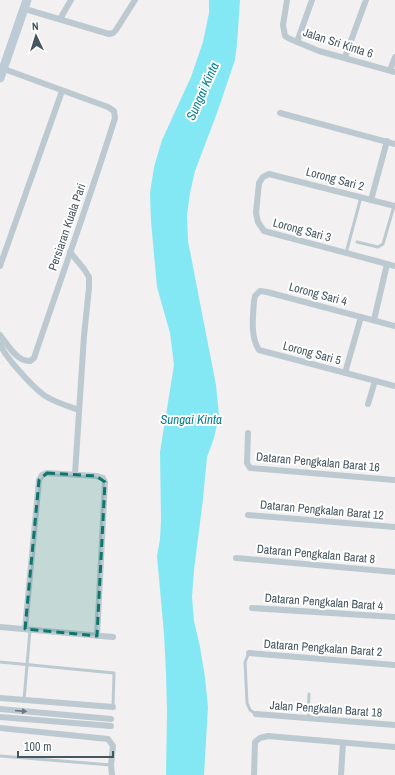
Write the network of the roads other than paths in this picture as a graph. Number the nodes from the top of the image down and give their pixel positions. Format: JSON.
{"nodes":[{"id":1,"x":70,"y":0,"type":"edge"},
{"id":2,"x":135,"y":0,"type":"edge"},
{"id":3,"x":287,"y":0,"type":"edge"},
{"id":4,"x":312,"y":0,"type":"edge"},
{"id":5,"x":366,"y":0,"type":"edge"},
{"id":6,"x":26,"y":4,"type":"edge"},
{"id":7,"x":60,"y":19,"type":"junction"},
{"id":8,"x":297,"y":42,"type":"junction"},
{"id":9,"x":345,"y":57,"type":"junction"},
{"id":10,"x":395,"y":58,"type":"edge"},
{"id":11,"x":4,"y":69,"type":"junction"},
{"id":12,"x":392,"y":71,"type":"edge"},
{"id":13,"x":0,"y":78,"type":"edge"},
{"id":14,"x":62,"y":91,"type":"junction"},
{"id":15,"x":280,"y":113,"type":"dead end"},
{"id":16,"x":387,"y":141,"type":"junction"},
{"id":17,"x":395,"y":144,"type":"edge"},
{"id":18,"x":269,"y":174,"type":"joint"},
{"id":19,"x":361,"y":197,"type":"junction"},
{"id":20,"x":371,"y":200,"type":"junction"},
{"id":21,"x":394,"y":206,"type":"edge"},
{"id":22,"x":357,"y":242,"type":"dead end"},
{"id":23,"x":70,"y":252,"type":"junction"},
{"id":24,"x":346,"y":253,"type":"junction"},
{"id":25,"x":387,"y":264,"type":"junction"},
{"id":26,"x":0,"y":266,"type":"edge"},
{"id":27,"x":395,"y":266,"type":"edge"},
{"id":28,"x":253,"y":314,"type":"joint"},
{"id":29,"x":361,"y":317,"type":"junction"},
{"id":30,"x":374,"y":320,"type":"junction"},
{"id":31,"x":395,"y":326,"type":"edge"},
{"id":32,"x":0,"y":335,"type":"edge"},
{"id":33,"x":0,"y":344,"type":"edge"},
{"id":34,"x":345,"y":373,"type":"junction"},
{"id":35,"x":375,"y":381,"type":"junction"},
{"id":36,"x":395,"y":386,"type":"edge"},
{"id":37,"x":368,"y":404,"type":"dead end"},
{"id":38,"x":79,"y":410,"type":"junction"},
{"id":39,"x":248,"y":433,"type":"dead end"},
{"id":40,"x":76,"y":474,"type":"junction"},
{"id":41,"x":395,"y":480,"type":"edge"},
{"id":42,"x":248,"y":515,"type":"dead end"},
{"id":43,"x":395,"y":527,"type":"edge"},
{"id":44,"x":236,"y":558,"type":"dead end"},
{"id":45,"x":395,"y":572,"type":"edge"},
{"id":46,"x":252,"y":608,"type":"dead end"},
{"id":47,"x":395,"y":617,"type":"edge"},
{"id":48,"x":0,"y":627,"type":"edge"},
{"id":49,"x":27,"y":630,"type":"junction"},
{"id":50,"x":97,"y":636,"type":"junction"},
{"id":51,"x":114,"y":638,"type":"dead end"},
{"id":52,"x":249,"y":654,"type":"joint"},
{"id":53,"x":0,"y":662,"type":"edge"},
{"id":54,"x":26,"y":664,"type":"junction"},
{"id":55,"x":395,"y":665,"type":"edge"},
{"id":56,"x":309,"y":694,"type":"dead end"},
{"id":57,"x":0,"y":698,"type":"edge"},
{"id":58,"x":24,"y":700,"type":"junction"},
{"id":59,"x":42,"y":701,"type":"junction"},
{"id":60,"x":113,"y":708,"type":"joint"},
{"id":61,"x":0,"y":709,"type":"edge"},
{"id":62,"x":41,"y":713,"type":"junction"},
{"id":63,"x":256,"y":714,"type":"joint"},
{"id":64,"x":0,"y":717,"type":"edge"},
{"id":65,"x":308,"y":719,"type":"junction"},
{"id":66,"x":41,"y":720,"type":"junction"},
{"id":67,"x":395,"y":725,"type":"edge"},
{"id":68,"x":0,"y":728,"type":"edge"},
{"id":69,"x":343,"y":743,"type":"junction"},
{"id":70,"x":395,"y":747,"type":"edge"},
{"id":71,"x":0,"y":756,"type":"edge"},
{"id":72,"x":111,"y":765,"type":"junction"},
{"id":73,"x":112,"y":775,"type":"edge"},
{"id":74,"x":254,"y":775,"type":"edge"},
{"id":75,"x":342,"y":775,"type":"edge"}],
"edges":[{"from":1,"to":7,"type":"street"},
{"from":2,"to":7,"type":"street"},
{"from":3,"to":8,"type":"street","name":"Jalan Sri Kinta 6"},
{"from":4,"to":8,"type":"street"},
{"from":5,"to":9,"type":"street"},
{"from":6,"to":7,"type":"street"},
{"from":6,"to":11,"type":"street"},
{"from":8,"to":9,"type":"street","name":"Jalan Sri Kinta 6"},
{"from":9,"to":12,"type":"street","name":"Jalan Sri Kinta 6"},
{"from":10,"to":12,"type":"street"},
{"from":11,"to":13,"type":"street"},
{"from":11,"to":14,"type":"street","name":"Persiaran Kuala Pari"},
{"from":14,"to":23,"type":"street","name":"Persiaran Kuala Pari"},
{"from":14,"to":26,"type":"street"},
{"from":15,"to":16,"type":"street"},
{"from":16,"to":17,"type":"street"},
{"from":16,"to":20,"type":"street"},
{"from":18,"to":19,"type":"street","name":"Lorong Sari 2"},
{"from":18,"to":24,"type":"street","name":"Lorong Sari 3"},
{"from":19,"to":20,"type":"street","name":"Lorong Sari 2"},
{"from":19,"to":24,"type":"lane"},
{"from":20,"to":21,"type":"street","name":"Lorong Sari 2"},
{"from":21,"to":22,"type":"lane"},
{"from":23,"to":32,"type":"street","name":"Persiaran Kuala Pari"},
{"from":23,"to":38,"type":"street"},
{"from":24,"to":25,"type":"street","name":"Lorong Sari 3"},
{"from":25,"to":27,"type":"street","name":"Lorong Sari 3"},
{"from":25,"to":30,"type":"street"},
{"from":28,"to":29,"type":"street","name":"Lorong Sari 4"},
{"from":28,"to":34,"type":"street","name":"Lorong Sari 5"},
{"from":29,"to":30,"type":"street","name":"Lorong Sari 4"},
{"from":29,"to":34,"type":"street"},
{"from":30,"to":31,"type":"street","name":"Lorong Sari 4"},
{"from":33,"to":38,"type":"street"},
{"from":34,"to":35,"type":"street","name":"Lorong Sari 5"},
{"from":35,"to":36,"type":"street","name":"Lorong Sari 5"},
{"from":35,"to":37,"type":"street"},
{"from":38,"to":40,"type":"street"},
{"from":39,"to":41,"type":"street","name":"Dataran Pengkalan Barat 16"},
{"from":40,"to":49,"type":"street"},
{"from":40,"to":50,"type":"street"},
{"from":42,"to":43,"type":"street","name":"Dataran Pengkalan Barat 12"},
{"from":44,"to":45,"type":"street","name":"Dataran Pengkalan Barat 8"},
{"from":46,"to":47,"type":"street","name":"Dataran Pengkalan Barat 4"},
{"from":48,"to":49,"type":"street"},
{"from":49,"to":50,"type":"street"},
{"from":49,"to":54,"type":"lane"},
{"from":50,"to":51,"type":"street"},
{"from":52,"to":55,"type":"street","name":"Dataran Pengkalan Barat 2"},
{"from":52,"to":63,"type":"lane"},
{"from":53,"to":54,"type":"lane"},
{"from":54,"to":58,"type":"lane"},
{"from":54,"to":60,"type":"lane"},
{"from":56,"to":65,"type":"lane"},
{"from":57,"to":58,"type":"street"},
{"from":58,"to":59,"type":"street"},
{"from":59,"to":60,"type":"street"},
{"from":59,"to":62,"type":"street"},
{"from":61,"to":62,"type":"street","one_way":true},
{"from":62,"to":66,"type":"street"},
{"from":62,"to":66,"type":"street"},
{"from":63,"to":65,"type":"street","name":"Jalan Pengkalan Barat 18"},
{"from":64,"to":66,"type":"street"},
{"from":65,"to":67,"type":"street","name":"Jalan Pengkalan Barat 18"},
{"from":68,"to":72,"type":"street"},
{"from":69,"to":70,"type":"street"},
{"from":69,"to":74,"type":"street"},
{"from":69,"to":75,"type":"street"},
{"from":71,"to":72,"type":"lane"},
{"from":72,"to":73,"type":"street"}]}
